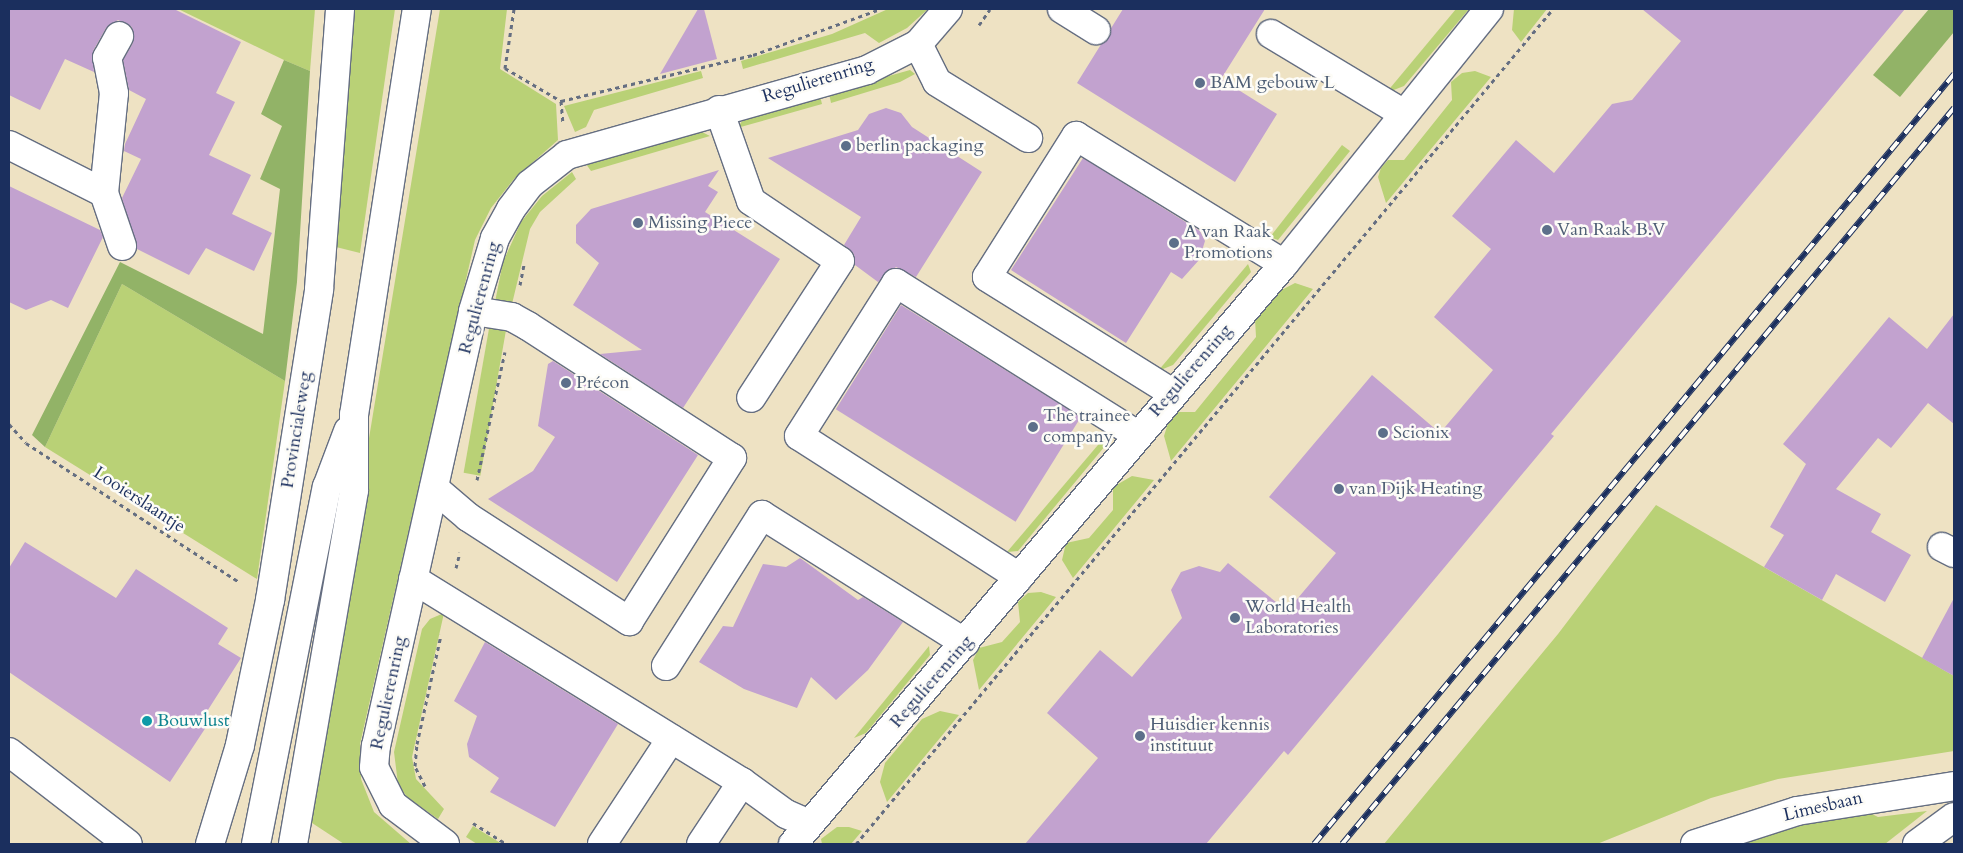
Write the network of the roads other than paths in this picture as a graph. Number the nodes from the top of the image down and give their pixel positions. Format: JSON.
{"nodes":[{"id":1,"x":340,"y":9,"type":"edge"},
{"id":2,"x":417,"y":9,"type":"edge"},
{"id":3,"x":948,"y":9,"type":"edge"},
{"id":4,"x":1062,"y":9,"type":"edge"},
{"id":5,"x":1489,"y":9,"type":"edge"},
{"id":6,"x":1096,"y":30,"type":"dead end"},
{"id":7,"x":1271,"y":34,"type":"dead end"},
{"id":8,"x":119,"y":36,"type":"dead end"},
{"id":9,"x":918,"y":44,"type":"junction"},
{"id":10,"x":719,"y":110,"type":"junction"},
{"id":11,"x":1401,"y":112,"type":"junction"},
{"id":12,"x":1028,"y":138,"type":"dead end"},
{"id":13,"x":9,"y":145,"type":"edge"},
{"id":14,"x":104,"y":193,"type":"junction"},
{"id":15,"x":122,"y":246,"type":"dead end"},
{"id":16,"x":1284,"y":264,"type":"junction"},
{"id":17,"x":474,"y":311,"type":"junction"},
{"id":18,"x":1171,"y":392,"type":"junction"},
{"id":19,"x":751,"y":398,"type":"dead end"},
{"id":20,"x":354,"y":415,"type":"junction"},
{"id":21,"x":1137,"y":435,"type":"junction"},
{"id":22,"x":434,"y":488,"type":"junction"},
{"id":23,"x":1019,"y":577,"type":"junction"},
{"id":24,"x":413,"y":579,"type":"junction"},
{"id":25,"x":965,"y":643,"type":"junction"},
{"id":26,"x":666,"y":666,"type":"dead end"},
{"id":27,"x":671,"y":740,"type":"junction"},
{"id":28,"x":9,"y":752,"type":"edge"},
{"id":29,"x":742,"y":782,"type":"junction"},
{"id":30,"x":1954,"y":786,"type":"edge"},
{"id":31,"x":1954,"y":817,"type":"edge"},
{"id":32,"x":801,"y":834,"type":"edge"},
{"id":33,"x":128,"y":844,"type":"edge"},
{"id":34,"x":210,"y":844,"type":"edge"},
{"id":35,"x":256,"y":844,"type":"edge"},
{"id":36,"x":293,"y":844,"type":"edge"},
{"id":37,"x":445,"y":844,"type":"edge"},
{"id":38,"x":602,"y":844,"type":"edge"},
{"id":39,"x":700,"y":844,"type":"edge"},
{"id":40,"x":1695,"y":844,"type":"edge"},
{"id":41,"x":1918,"y":844,"type":"edge"}],
"edges":[{"from":1,"to":34,"type":"street","name":"Provincialeweg"},
{"from":2,"to":20,"type":"street"},
{"from":3,"to":9,"type":"street","name":"Regulierenring"},
{"from":4,"to":6,"type":"street"},
{"from":5,"to":11,"type":"street","name":"Regulierenring"},
{"from":7,"to":11,"type":"street"},
{"from":8,"to":14,"type":"street"},
{"from":9,"to":10,"type":"street","name":"Regulierenring"},
{"from":9,"to":12,"type":"street"},
{"from":10,"to":17,"type":"street","name":"Regulierenring"},
{"from":10,"to":19,"type":"street"},
{"from":11,"to":16,"type":"street","name":"Regulierenring"},
{"from":13,"to":14,"type":"street"},
{"from":14,"to":15,"type":"street"},
{"from":16,"to":18,"type":"street","name":"Regulierenring"},
{"from":16,"to":18,"type":"street"},
{"from":17,"to":22,"type":"street","name":"Regulierenring"},
{"from":17,"to":22,"type":"street"},
{"from":18,"to":21,"type":"street","name":"Regulierenring"},
{"from":20,"to":35,"type":"street"},
{"from":20,"to":36,"type":"street"},
{"from":21,"to":23,"type":"street","name":"Regulierenring"},
{"from":21,"to":23,"type":"street"},
{"from":22,"to":24,"type":"street","name":"Regulierenring"},
{"from":23,"to":25,"type":"street","name":"Regulierenring"},
{"from":24,"to":27,"type":"street"},
{"from":24,"to":37,"type":"street","name":"Regulierenring"},
{"from":25,"to":26,"type":"street"},
{"from":25,"to":32,"type":"street","name":"Regulierenring"},
{"from":27,"to":29,"type":"street"},
{"from":27,"to":38,"type":"street"},
{"from":28,"to":33,"type":"street"},
{"from":29,"to":32,"type":"street"},
{"from":29,"to":39,"type":"street"},
{"from":30,"to":40,"type":"street","name":"Limesbaan"},
{"from":31,"to":41,"type":"street"}]}
